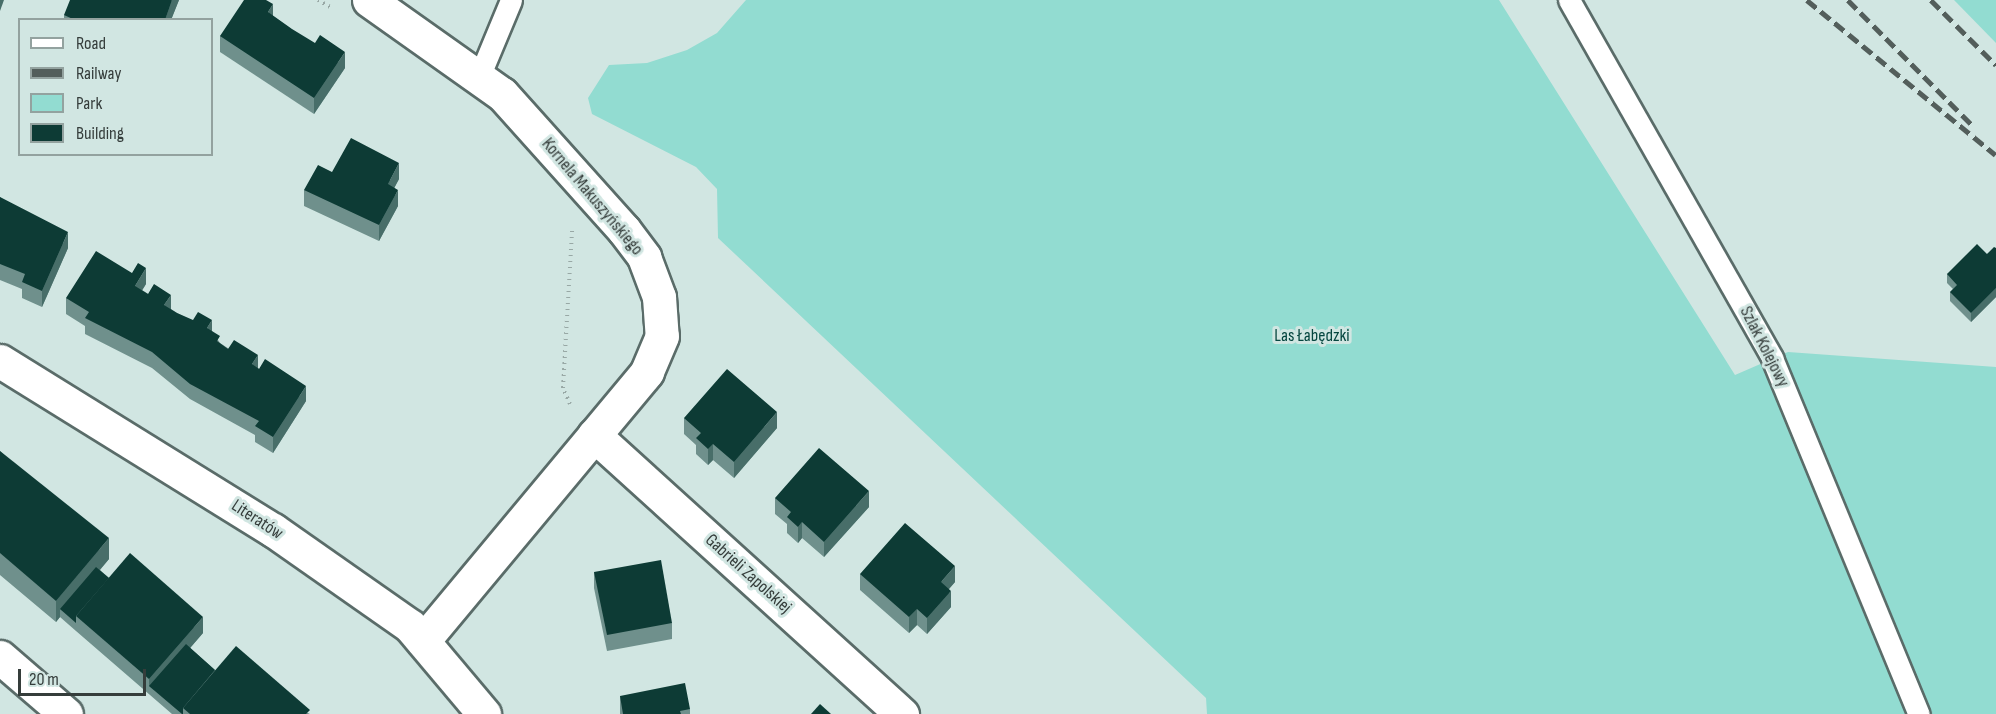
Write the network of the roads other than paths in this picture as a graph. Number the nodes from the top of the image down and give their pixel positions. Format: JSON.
{"nodes":[{"id":1,"x":369,"y":0,"type":"edge"},
{"id":2,"x":511,"y":0,"type":"edge"},
{"id":3,"x":1569,"y":0,"type":"edge"},
{"id":4,"x":479,"y":77,"type":"junction"},
{"id":5,"x":0,"y":361,"type":"edge"},
{"id":6,"x":594,"y":435,"type":"junction"},
{"id":7,"x":423,"y":641,"type":"junction"},
{"id":8,"x":0,"y":657,"type":"edge"},
{"id":9,"x":66,"y":714,"type":"edge"},
{"id":10,"x":484,"y":714,"type":"edge"},
{"id":11,"x":902,"y":714,"type":"edge"},
{"id":12,"x":1919,"y":714,"type":"edge"}],
"edges":[{"from":1,"to":4,"type":"street","name":"Kornela Makuszyńskiego"},
{"from":2,"to":4,"type":"lane"},
{"from":3,"to":12,"type":"lane","name":"Szlak Kolejowy"},
{"from":4,"to":6,"type":"street","name":"Kornela Makuszyńskiego"},
{"from":5,"to":7,"type":"street","name":"Literatów"},
{"from":6,"to":7,"type":"street","name":"Kornela Makuszyńskiego"},
{"from":6,"to":11,"type":"street","name":"Gabrieli Zapolskiej"},
{"from":7,"to":10,"type":"street","name":"Literatów"},
{"from":8,"to":9,"type":"street"}]}
